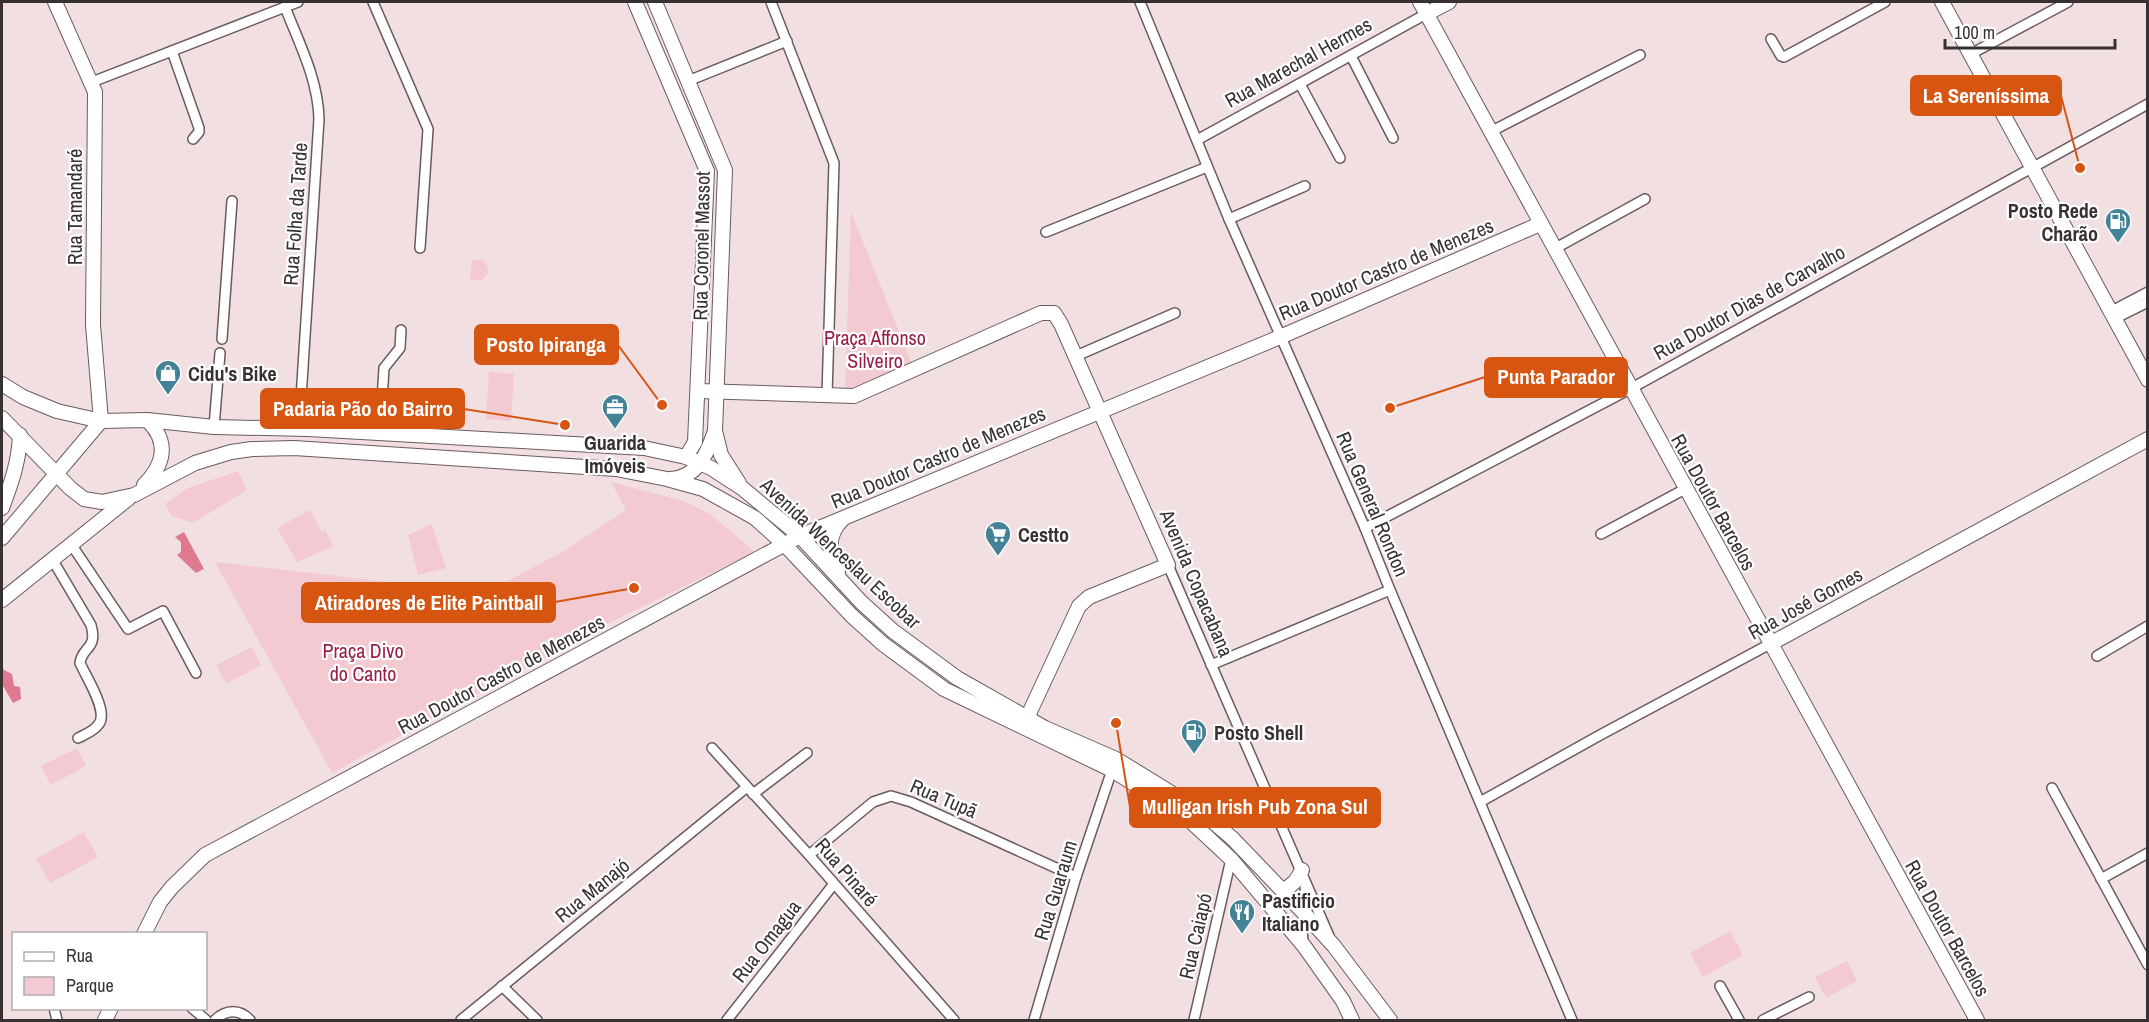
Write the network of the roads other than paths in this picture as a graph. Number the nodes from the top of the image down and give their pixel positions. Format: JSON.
{"nodes":[{"id":1,"x":55,"y":2,"type":"edge"},
{"id":2,"x":298,"y":2,"type":"edge"},
{"id":3,"x":373,"y":2,"type":"edge"},
{"id":4,"x":635,"y":2,"type":"edge"},
{"id":5,"x":655,"y":2,"type":"edge"},
{"id":6,"x":771,"y":2,"type":"edge"},
{"id":7,"x":1140,"y":2,"type":"edge"},
{"id":8,"x":1449,"y":2,"type":"edge"},
{"id":9,"x":1885,"y":2,"type":"edge"},
{"id":10,"x":1942,"y":2,"type":"edge"},
{"id":11,"x":2068,"y":2,"type":"edge"},
{"id":12,"x":285,"y":7,"type":"junction"},
{"id":13,"x":1423,"y":8,"type":"edge"},
{"id":14,"x":1771,"y":39,"type":"dead end"},
{"id":15,"x":787,"y":41,"type":"junction"},
{"id":16,"x":172,"y":51,"type":"junction"},
{"id":17,"x":1640,"y":55,"type":"dead end"},
{"id":18,"x":1970,"y":55,"type":"junction"},
{"id":19,"x":1351,"y":56,"type":"junction"},
{"id":20,"x":688,"y":81,"type":"junction"},
{"id":21,"x":92,"y":82,"type":"junction"},
{"id":22,"x":1300,"y":84,"type":"junction"},
{"id":23,"x":2148,"y":104,"type":"edge"},
{"id":24,"x":1490,"y":132,"type":"junction"},
{"id":25,"x":1393,"y":138,"type":"dead end"},
{"id":26,"x":193,"y":139,"type":"dead end"},
{"id":27,"x":1197,"y":140,"type":"junction"},
{"id":28,"x":1340,"y":158,"type":"dead end"},
{"id":29,"x":1207,"y":166,"type":"junction"},
{"id":30,"x":2032,"y":167,"type":"junction"},
{"id":31,"x":1305,"y":186,"type":"dead end"},
{"id":32,"x":1645,"y":199,"type":"dead end"},
{"id":33,"x":232,"y":201,"type":"dead end"},
{"id":34,"x":1229,"y":219,"type":"junction"},
{"id":35,"x":1540,"y":224,"type":"junction"},
{"id":36,"x":1046,"y":232,"type":"dead end"},
{"id":37,"x":420,"y":248,"type":"dead end"},
{"id":38,"x":1554,"y":249,"type":"junction"},
{"id":39,"x":2148,"y":292,"type":"edge"},
{"id":40,"x":2148,"y":302,"type":"edge"},
{"id":41,"x":1175,"y":313,"type":"dead end"},
{"id":42,"x":2112,"y":316,"type":"junction"},
{"id":43,"x":401,"y":330,"type":"dead end"},
{"id":44,"x":1280,"y":337,"type":"junction"},
{"id":45,"x":222,"y":339,"type":"dead end"},
{"id":46,"x":220,"y":353,"type":"dead end"},
{"id":47,"x":1076,"y":356,"type":"junction"},
{"id":48,"x":2148,"y":380,"type":"edge"},
{"id":49,"x":2,"y":384,"type":"edge"},
{"id":50,"x":1630,"y":388,"type":"junction"},
{"id":51,"x":717,"y":390,"type":"junction"},
{"id":52,"x":698,"y":391,"type":"junction"},
{"id":53,"x":827,"y":394,"type":"junction"},
{"id":54,"x":1100,"y":411,"type":"junction"},
{"id":55,"x":2,"y":417,"type":"edge"},
{"id":56,"x":147,"y":420,"type":"junction"},
{"id":57,"x":101,"y":421,"type":"junction"},
{"id":58,"x":214,"y":427,"type":"junction"},
{"id":59,"x":299,"y":429,"type":"junction"},
{"id":60,"x":715,"y":431,"type":"junction"},
{"id":61,"x":380,"y":433,"type":"junction"},
{"id":62,"x":20,"y":435,"type":"junction"},
{"id":63,"x":2148,"y":439,"type":"edge"},
{"id":64,"x":686,"y":457,"type":"junction"},
{"id":65,"x":701,"y":463,"type":"junction"},
{"id":66,"x":57,"y":473,"type":"junction"},
{"id":67,"x":667,"y":479,"type":"junction"},
{"id":68,"x":742,"y":488,"type":"junction"},
{"id":69,"x":1685,"y":489,"type":"junction"},
{"id":70,"x":134,"y":495,"type":"junction"},
{"id":71,"x":2,"y":508,"type":"edge"},
{"id":72,"x":755,"y":518,"type":"junction"},
{"id":73,"x":845,"y":518,"type":"junction"},
{"id":74,"x":1365,"y":528,"type":"junction"},
{"id":75,"x":1600,"y":534,"type":"dead end"},
{"id":76,"x":800,"y":536,"type":"junction"},
{"id":77,"x":2,"y":538,"type":"edge"},
{"id":78,"x":71,"y":544,"type":"junction"},
{"id":79,"x":784,"y":544,"type":"junction"},
{"id":80,"x":766,"y":554,"type":"junction"},
{"id":81,"x":52,"y":559,"type":"junction"},
{"id":82,"x":1168,"y":565,"type":"junction"},
{"id":83,"x":843,"y":581,"type":"junction"},
{"id":84,"x":1390,"y":590,"type":"junction"},
{"id":85,"x":2,"y":600,"type":"edge"},
{"id":86,"x":2148,"y":626,"type":"edge"},
{"id":87,"x":1770,"y":644,"type":"junction"},
{"id":88,"x":2097,"y":656,"type":"dead end"},
{"id":89,"x":1210,"y":665,"type":"junction"},
{"id":90,"x":196,"y":673,"type":"dead end"},
{"id":91,"x":1000,"y":717,"type":"junction"},
{"id":92,"x":1027,"y":718,"type":"junction"},
{"id":93,"x":78,"y":738,"type":"dead end"},
{"id":94,"x":712,"y":748,"type":"dead end"},
{"id":95,"x":807,"y":753,"type":"dead end"},
{"id":96,"x":1112,"y":770,"type":"junction"},
{"id":97,"x":2052,"y":788,"type":"dead end"},
{"id":98,"x":750,"y":790,"type":"junction"},
{"id":99,"x":1480,"y":802,"type":"junction"},
{"id":100,"x":2148,"y":853,"type":"edge"},
{"id":101,"x":809,"y":855,"type":"junction"},
{"id":102,"x":1231,"y":860,"type":"junction"},
{"id":103,"x":1302,"y":870,"type":"junction"},
{"id":104,"x":1076,"y":877,"type":"junction"},
{"id":105,"x":2101,"y":879,"type":"junction"},
{"id":106,"x":833,"y":885,"type":"junction"},
{"id":107,"x":1282,"y":890,"type":"junction"},
{"id":108,"x":1304,"y":913,"type":"junction"},
{"id":109,"x":145,"y":932,"type":"edge"},
{"id":110,"x":1304,"y":946,"type":"junction"},
{"id":111,"x":1334,"y":946,"type":"junction"},
{"id":112,"x":2148,"y":965,"type":"edge"},
{"id":113,"x":502,"y":986,"type":"junction"},
{"id":114,"x":1720,"y":986,"type":"dead end"},
{"id":115,"x":1809,"y":997,"type":"dead end"},
{"id":116,"x":194,"y":1010,"type":"edge"},
{"id":117,"x":1387,"y":1019,"type":"edge"},
{"id":118,"x":206,"y":1020,"type":"edge"},
{"id":119,"x":215,"y":1020,"type":"edge"},
{"id":120,"x":250,"y":1020,"type":"edge"},
{"id":121,"x":461,"y":1020,"type":"edge"},
{"id":122,"x":537,"y":1020,"type":"edge"},
{"id":123,"x":727,"y":1020,"type":"edge"},
{"id":124,"x":954,"y":1020,"type":"edge"},
{"id":125,"x":1034,"y":1020,"type":"edge"},
{"id":126,"x":1194,"y":1020,"type":"edge"},
{"id":127,"x":1352,"y":1020,"type":"edge"},
{"id":128,"x":1572,"y":1020,"type":"edge"},
{"id":129,"x":1739,"y":1020,"type":"edge"},
{"id":130,"x":1763,"y":1020,"type":"edge"},
{"id":131,"x":1977,"y":1020,"type":"edge"}],
"edges":[{"from":1,"to":21,"type":"street","name":"Rua Tamandaré"},
{"from":2,"to":12,"type":"street"},
{"from":3,"to":37,"type":"street"},
{"from":4,"to":52,"type":"street","name":"Rua Coronel Massot"},
{"from":5,"to":20,"type":"street","name":"Rua Coronel Massot"},
{"from":6,"to":15,"type":"street"},
{"from":7,"to":27,"type":"street","name":"Rua General Rondon"},
{"from":8,"to":13,"type":"street","name":"Rua Marechal Hermes"},
{"from":9,"to":14,"type":"street"},
{"from":10,"to":18,"type":"street"},
{"from":11,"to":18,"type":"street"},
{"from":12,"to":16,"type":"street"},
{"from":12,"to":59,"type":"street","name":"Rua Folha da Tarde"},
{"from":13,"to":19,"type":"street","name":"Rua Marechal Hermes"},
{"from":13,"to":24,"type":"street","name":"Rua Doutor Barcelos"},
{"from":15,"to":20,"type":"street"},
{"from":15,"to":53,"type":"street"},
{"from":16,"to":21,"type":"street"},
{"from":16,"to":26,"type":"street"},
{"from":17,"to":24,"type":"street"},
{"from":18,"to":30,"type":"street"},
{"from":19,"to":22,"type":"street","name":"Rua Marechal Hermes"},
{"from":19,"to":25,"type":"street"},
{"from":20,"to":51,"type":"street","name":"Rua Coronel Massot"},
{"from":21,"to":57,"type":"street","name":"Rua Tamandaré"},
{"from":22,"to":27,"type":"street","name":"Rua Marechal Hermes"},
{"from":22,"to":28,"type":"street"},
{"from":23,"to":30,"type":"street","name":"Rua Doutor Dias de Carvalho"},
{"from":24,"to":35,"type":"street","name":"Rua Doutor Barcelos"},
{"from":27,"to":29,"type":"street","name":"Rua General Rondon"},
{"from":29,"to":34,"type":"street","name":"Rua General Rondon"},
{"from":29,"to":36,"type":"street"},
{"from":30,"to":42,"type":"street"},
{"from":30,"to":50,"type":"street","name":"Rua Doutor Dias de Carvalho"},
{"from":31,"to":34,"type":"street"},
{"from":32,"to":38,"type":"street"},
{"from":33,"to":45,"type":"street"},
{"from":34,"to":44,"type":"street","name":"Rua General Rondon"},
{"from":35,"to":38,"type":"street","name":"Rua Doutor Barcelos"},
{"from":35,"to":44,"type":"street","name":"Rua Doutor Castro de Menezes"},
{"from":38,"to":50,"type":"street","name":"Rua Doutor Barcelos"},
{"from":39,"to":42,"type":"street"},
{"from":40,"to":42,"type":"street"},
{"from":41,"to":47,"type":"street"},
{"from":42,"to":48,"type":"street"},
{"from":43,"to":61,"type":"street"},
{"from":44,"to":54,"type":"street","name":"Rua Doutor Castro de Menezes"},
{"from":44,"to":74,"type":"street","name":"Rua General Rondon"},
{"from":46,"to":58,"type":"street"},
{"from":47,"to":53,"type":"street","name":"Avenida Copacabana"},
{"from":47,"to":54,"type":"street","name":"Avenida Copacabana"},
{"from":49,"to":57,"type":"street","name":"Avenida Wenceslau Escobar"},
{"from":50,"to":69,"type":"street","name":"Rua Doutor Barcelos"},
{"from":50,"to":74,"type":"street","name":"Rua Doutor Dias de Carvalho"},
{"from":51,"to":52,"type":"street"},
{"from":51,"to":53,"type":"street"},
{"from":51,"to":60,"type":"street","name":"Rua Coronel Massot"},
{"from":52,"to":64,"type":"street","name":"Rua Coronel Massot"},
{"from":54,"to":73,"type":"street","name":"Rua Doutor Castro de Menezes"},
{"from":54,"to":82,"type":"street","name":"Avenida Copacabana"},
{"from":55,"to":62,"type":"street"},
{"from":56,"to":57,"type":"street","name":"Avenida Wenceslau Escobar"},
{"from":56,"to":58,"type":"street","name":"Avenida Wenceslau Escobar"},
{"from":56,"to":70,"type":"street"},
{"from":57,"to":66,"type":"street"},
{"from":58,"to":59,"type":"street","name":"Avenida Wenceslau Escobar"},
{"from":59,"to":61,"type":"street","name":"Avenida Wenceslau Escobar"},
{"from":60,"to":65,"type":"street","name":"Rua Coronel Massot"},
{"from":60,"to":68,"type":"street"},
{"from":61,"to":64,"type":"street","name":"Avenida Wenceslau Escobar"},
{"from":62,"to":66,"type":"street"},
{"from":62,"to":71,"type":"street"},
{"from":63,"to":87,"type":"street","name":"Rua José Gomes"},
{"from":64,"to":65,"type":"street","name":"Avenida Wenceslau Escobar"},
{"from":65,"to":67,"type":"street"},
{"from":65,"to":68,"type":"street","name":"Avenida Wenceslau Escobar"},
{"from":66,"to":70,"type":"street"},
{"from":66,"to":77,"type":"street"},
{"from":67,"to":70,"type":"street","name":"Avenida Wenceslau Escobar"},
{"from":67,"to":72,"type":"street","name":"Avenida Wenceslau Escobar"},
{"from":68,"to":76,"type":"street","name":"Avenida Wenceslau Escobar"},
{"from":69,"to":75,"type":"street"},
{"from":69,"to":87,"type":"street","name":"Rua Doutor Barcelos"},
{"from":70,"to":78,"type":"street"},
{"from":72,"to":79,"type":"street","name":"Avenida Wenceslau Escobar"},
{"from":72,"to":80,"type":"street"},
{"from":73,"to":76,"type":"street","name":"Rua Doutor Castro de Menezes"},
{"from":73,"to":83,"type":"street"},
{"from":74,"to":84,"type":"street","name":"Rua General Rondon"},
{"from":76,"to":79,"type":"street","name":"Rua Doutor Castro de Menezes"},
{"from":76,"to":83,"type":"street","name":"Avenida Wenceslau Escobar"},
{"from":78,"to":81,"type":"street"},
{"from":78,"to":90,"type":"street"},
{"from":79,"to":80,"type":"street","name":"Rua Doutor Castro de Menezes"},
{"from":79,"to":91,"type":"street","name":"Avenida Wenceslau Escobar"},
{"from":80,"to":109,"type":"street","name":"Rua Doutor Castro de Menezes"},
{"from":81,"to":85,"type":"street"},
{"from":81,"to":93,"type":"street"},
{"from":82,"to":89,"type":"street","name":"Avenida Copacabana"},
{"from":82,"to":92,"type":"street"},
{"from":83,"to":92,"type":"street","name":"Avenida Wenceslau Escobar"},
{"from":84,"to":89,"type":"street"},
{"from":84,"to":99,"type":"street","name":"Rua General Rondon"},
{"from":86,"to":88,"type":"street"},
{"from":87,"to":99,"type":"street","name":"Rua José Gomes"},
{"from":87,"to":131,"type":"street","name":"Rua Doutor Barcelos"},
{"from":89,"to":103,"type":"street","name":"Avenida Copacabana"},
{"from":91,"to":92,"type":"street"},
{"from":91,"to":96,"type":"street","name":"Avenida Wenceslau Escobar"},
{"from":92,"to":107,"type":"street","name":"Avenida Wenceslau Escobar"},
{"from":94,"to":98,"type":"street","name":"Rua Pinaré"},
{"from":95,"to":98,"type":"street","name":"Rua Manajó"},
{"from":96,"to":102,"type":"street","name":"Avenida Wenceslau Escobar"},
{"from":96,"to":104,"type":"street","name":"Rua Guaraum"},
{"from":97,"to":105,"type":"street"},
{"from":98,"to":101,"type":"street","name":"Rua Pinaré"},
{"from":98,"to":113,"type":"street","name":"Rua Manajó"},
{"from":99,"to":128,"type":"street","name":"Rua General Rondon"},
{"from":100,"to":105,"type":"street"},
{"from":101,"to":104,"type":"street","name":"Rua Tupã"},
{"from":101,"to":106,"type":"street","name":"Rua Pinaré"},
{"from":102,"to":110,"type":"street","name":"Avenida Wenceslau Escobar"},
{"from":102,"to":126,"type":"street","name":"Rua Caiapó"},
{"from":103,"to":107,"type":"street"},
{"from":103,"to":108,"type":"street","name":"Avenida Copacabana"},
{"from":103,"to":111,"type":"street","name":"Avenida Copacabana"},
{"from":104,"to":125,"type":"street","name":"Rua Guaraum"},
{"from":105,"to":112,"type":"street"},
{"from":106,"to":123,"type":"street","name":"Rua Omagua"},
{"from":106,"to":124,"type":"street","name":"Rua Pinaré"},
{"from":107,"to":108,"type":"street","name":"Avenida Wenceslau Escobar"},
{"from":108,"to":110,"type":"street","name":"Avenida Copacabana"},
{"from":108,"to":111,"type":"street","name":"Avenida Wenceslau Escobar"},
{"from":110,"to":127,"type":"street","name":"Avenida Wenceslau Escobar"},
{"from":111,"to":117,"type":"street","name":"Avenida Wenceslau Escobar"},
{"from":113,"to":121,"type":"street","name":"Rua Manajó"},
{"from":113,"to":122,"type":"street"},
{"from":114,"to":129,"type":"street"},
{"from":115,"to":130,"type":"street"},
{"from":116,"to":118,"type":"street"},
{"from":119,"to":120,"type":"street"}]}
